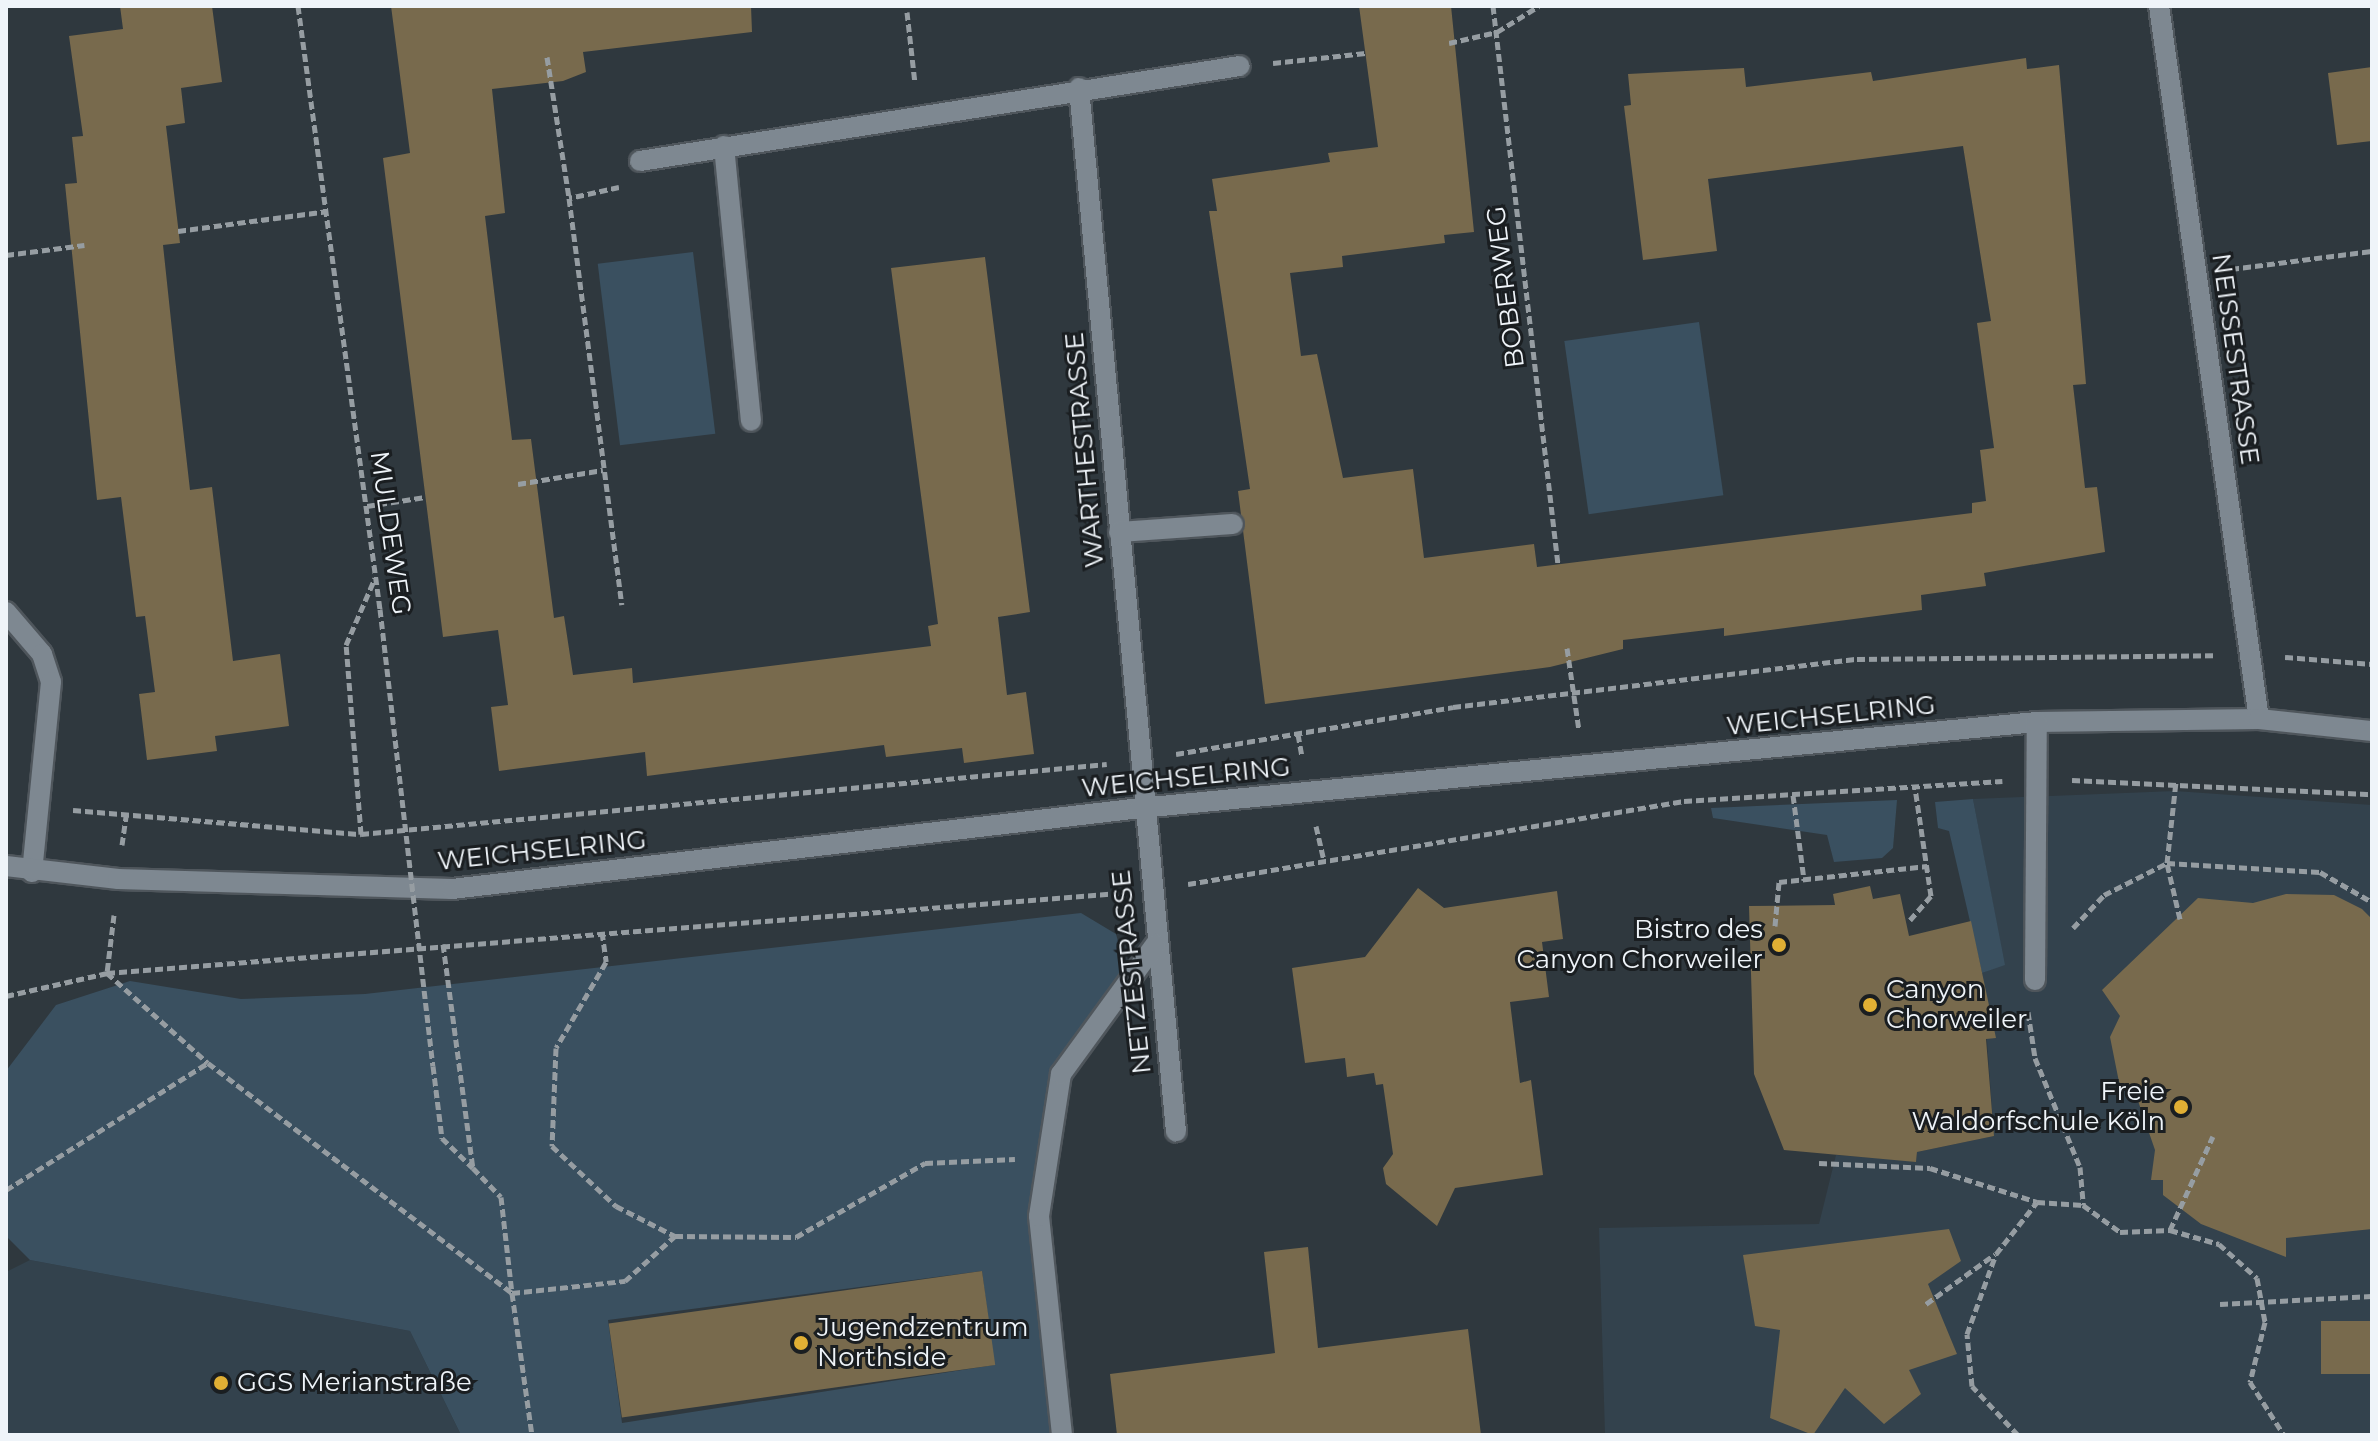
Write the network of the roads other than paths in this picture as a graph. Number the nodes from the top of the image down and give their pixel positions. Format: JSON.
{"nodes":[{"id":1,"x":2159,"y":6,"type":"edge"},
{"id":2,"x":1240,"y":66,"type":"road end"},
{"id":3,"x":1079,"y":88,"type":"junction"},
{"id":4,"x":724,"y":146,"type":"junction"},
{"id":5,"x":640,"y":161,"type":"road end"},
{"id":6,"x":751,"y":421,"type":"dead end"},
{"id":7,"x":1233,"y":524,"type":"dead end"},
{"id":8,"x":1119,"y":532,"type":"junction"},
{"id":9,"x":6,"y":612,"type":"edge"},
{"id":10,"x":2259,"y":719,"type":"junction"},
{"id":11,"x":2037,"y":722,"type":"junction"},
{"id":12,"x":2372,"y":731,"type":"edge"},
{"id":13,"x":1140,"y":808,"type":"junction"},
{"id":14,"x":6,"y":866,"type":"edge"},
{"id":15,"x":32,"y":872,"type":"junction"},
{"id":16,"x":1155,"y":945,"type":"junction"},
{"id":17,"x":2035,"y":980,"type":"road end"},
{"id":18,"x":1176,"y":1131,"type":"dead end"},
{"id":19,"x":1062,"y":1435,"type":"edge"}],
"edges":[{"from":1,"to":10,"type":"street","name":"NEISSESTRASSE"},
{"from":2,"to":3,"type":"street"},
{"from":3,"to":4,"type":"street"},
{"from":3,"to":8,"type":"street","name":"WARTHESTRASSE"},
{"from":4,"to":5,"type":"street"},
{"from":4,"to":6,"type":"street"},
{"from":7,"to":8,"type":"street"},
{"from":8,"to":13,"type":"street","name":"WARTHESTRASSE"},
{"from":9,"to":15,"type":"street"},
{"from":10,"to":11,"type":"street","name":"WEICHSELRING"},
{"from":10,"to":12,"type":"street","name":"WEICHSELRING"},
{"from":11,"to":13,"type":"street","name":"WEICHSELRING"},
{"from":11,"to":17,"type":"street"},
{"from":13,"to":15,"type":"street","name":"WEICHSELRING"},
{"from":13,"to":16,"type":"street","name":"NETZESTRASSE"},
{"from":14,"to":15,"type":"street","name":"WEICHSELRING"},
{"from":16,"to":18,"type":"street","name":"NETZESTRASSE"},
{"from":16,"to":19,"type":"street"}]}
